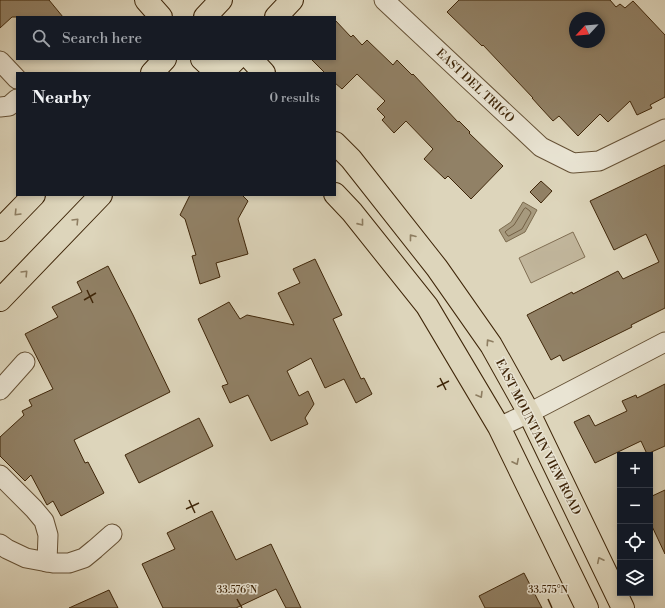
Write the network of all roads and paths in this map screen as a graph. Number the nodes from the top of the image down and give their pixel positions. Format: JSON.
{"nodes":[{"id":1,"x":146,"y":0,"type":"edge"},
{"id":2,"x":292,"y":0,"type":"edge"},
{"id":3,"x":384,"y":0,"type":"edge"},
{"id":4,"x":160,"y":16,"type":"edge"},
{"id":5,"x":277,"y":16,"type":"edge"},
{"id":6,"x":164,"y":60,"type":"edge"},
{"id":7,"x":203,"y":60,"type":"edge"},
{"id":8,"x":235,"y":60,"type":"edge"},
{"id":9,"x":252,"y":60,"type":"edge"},
{"id":10,"x":0,"y":61,"type":"edge"},
{"id":11,"x":153,"y":72,"type":"edge"},
{"id":12,"x":216,"y":72,"type":"edge"},
{"id":13,"x":223,"y":72,"type":"edge"},
{"id":14,"x":263,"y":72,"type":"edge"},
{"id":15,"x":16,"y":78,"type":"edge"},
{"id":16,"x":16,"y":100,"type":"edge"},
{"id":17,"x":0,"y":107,"type":"edge"},
{"id":18,"x":665,"y":129,"type":"edge"},
{"id":19,"x":336,"y":144,"type":"edge"},
{"id":20,"x":336,"y":195,"type":"edge"},
{"id":21,"x":33,"y":196,"type":"edge"},
{"id":22,"x":100,"y":196,"type":"edge"},
{"id":23,"x":0,"y":230,"type":"edge"},
{"id":24,"x":0,"y":300,"type":"edge"},
{"id":25,"x":665,"y":342,"type":"edge"},
{"id":26,"x":25,"y":362,"type":"dead end"},
{"id":27,"x":0,"y":390,"type":"edge"},
{"id":28,"x":529,"y":412,"type":"junction"},
{"id":29,"x":499,"y":427,"type":"junction"},
{"id":30,"x":0,"y":475,"type":"edge"},
{"id":31,"x":112,"y":534,"type":"dead end"},
{"id":32,"x":0,"y":544,"type":"edge"},
{"id":33,"x":47,"y":562,"type":"junction"},
{"id":34,"x":587,"y":608,"type":"edge"},
{"id":35,"x":623,"y":608,"type":"edge"}],
"edges":[{"from":1,"to":4,"type":"main road"},
{"from":2,"to":5,"type":"main road"},
{"from":3,"to":18,"type":"street","name":"EAST DEL TRIGO"},
{"from":6,"to":11,"type":"main road"},
{"from":7,"to":12,"type":"main road"},
{"from":8,"to":13,"type":"main road"},
{"from":9,"to":14,"type":"main road"},
{"from":10,"to":15,"type":"street"},
{"from":16,"to":17,"type":"street"},
{"from":28,"to":19,"type":"main road","name":"EAST MOUNTAIN VIEW ROAD","one_way":true},
{"from":20,"to":29,"type":"main road","one_way":true},
{"from":21,"to":23,"type":"main road","one_way":true},
{"from":24,"to":22,"type":"main road","one_way":true},
{"from":25,"to":28,"type":"street"},
{"from":26,"to":27,"type":"street"},
{"from":28,"to":29,"type":"street"},
{"from":35,"to":28,"type":"main road","name":"EAST MOUNTAIN VIEW ROAD","one_way":true},
{"from":29,"to":34,"type":"main road","one_way":true},
{"from":30,"to":33,"type":"street"},
{"from":31,"to":33,"type":"street"},
{"from":32,"to":33,"type":"street"}]}
